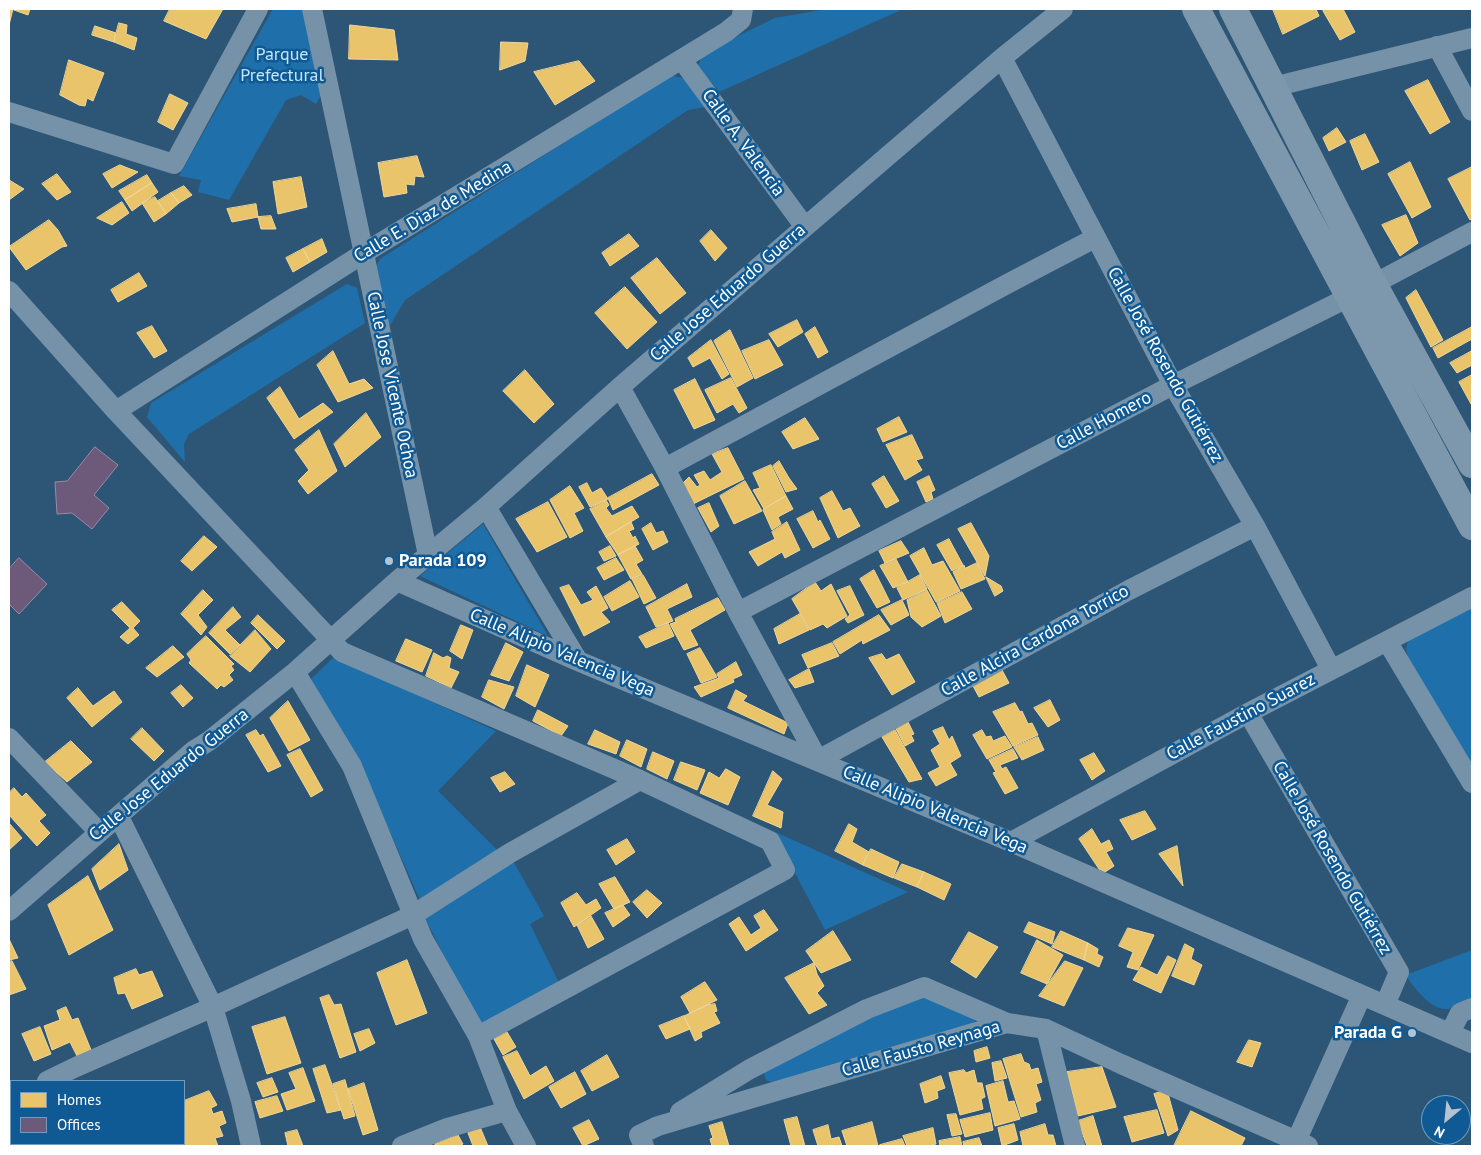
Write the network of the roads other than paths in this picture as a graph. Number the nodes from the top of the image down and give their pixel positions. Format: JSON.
{"nodes":[{"id":1,"x":258,"y":9,"type":"edge"},
{"id":2,"x":312,"y":9,"type":"edge"},
{"id":3,"x":742,"y":9,"type":"edge"},
{"id":4,"x":1063,"y":9,"type":"edge"},
{"id":5,"x":1196,"y":9,"type":"edge"},
{"id":6,"x":1233,"y":9,"type":"edge"},
{"id":7,"x":1472,"y":38,"type":"edge"},
{"id":8,"x":1437,"y":46,"type":"junction"},
{"id":9,"x":1002,"y":58,"type":"junction"},
{"id":10,"x":682,"y":60,"type":"junction"},
{"id":11,"x":1273,"y":87,"type":"junction"},
{"id":12,"x":1472,"y":110,"type":"edge"},
{"id":13,"x":9,"y":112,"type":"edge"},
{"id":14,"x":805,"y":227,"type":"junction"},
{"id":15,"x":1472,"y":232,"type":"edge"},
{"id":16,"x":1095,"y":238,"type":"junction"},
{"id":17,"x":364,"y":253,"type":"junction"},
{"id":18,"x":1373,"y":284,"type":"junction"},
{"id":19,"x":9,"y":291,"type":"edge"},
{"id":20,"x":1349,"y":297,"type":"junction"},
{"id":21,"x":1173,"y":385,"type":"junction"},
{"id":22,"x":620,"y":387,"type":"junction"},
{"id":23,"x":116,"y":411,"type":"junction"},
{"id":24,"x":1472,"y":464,"type":"edge"},
{"id":25,"x":665,"y":468,"type":"junction"},
{"id":26,"x":486,"y":507,"type":"junction"},
{"id":27,"x":1255,"y":526,"type":"junction"},
{"id":28,"x":1472,"y":526,"type":"edge"},
{"id":29,"x":428,"y":555,"type":"junction"},
{"id":30,"x":397,"y":581,"type":"junction"},
{"id":31,"x":1472,"y":597,"type":"edge"},
{"id":32,"x":738,"y":612,"type":"junction"},
{"id":33,"x":330,"y":640,"type":"junction"},
{"id":34,"x":1387,"y":641,"type":"junction"},
{"id":35,"x":578,"y":661,"type":"junction"},
{"id":36,"x":1331,"y":669,"type":"junction"},
{"id":37,"x":295,"y":672,"type":"junction"},
{"id":38,"x":1248,"y":713,"type":"junction"},
{"id":39,"x":9,"y":738,"type":"edge"},
{"id":40,"x":818,"y":760,"type":"junction"},
{"id":41,"x":640,"y":780,"type":"junction"},
{"id":42,"x":1472,"y":783,"type":"edge"},
{"id":43,"x":119,"y":816,"type":"junction"},
{"id":44,"x":100,"y":832,"type":"junction"},
{"id":45,"x":1011,"y":842,"type":"junction"},
{"id":46,"x":9,"y":911,"type":"edge"},
{"id":47,"x":413,"y":915,"type":"junction"},
{"id":48,"x":1362,"y":995,"type":"junction"},
{"id":49,"x":1385,"y":1006,"type":"junction"},
{"id":50,"x":213,"y":1007,"type":"junction"},
{"id":51,"x":1472,"y":1008,"type":"edge"},
{"id":52,"x":1007,"y":1023,"type":"junction"},
{"id":53,"x":1046,"y":1029,"type":"junction"},
{"id":54,"x":1450,"y":1033,"type":"junction"},
{"id":55,"x":478,"y":1036,"type":"junction"},
{"id":56,"x":1472,"y":1043,"type":"edge"},
{"id":57,"x":49,"y":1080,"type":"edge"},
{"id":58,"x":507,"y":1111,"type":"junction"},
{"id":59,"x":658,"y":1126,"type":"junction"},
{"id":60,"x":642,"y":1141,"type":"edge"},
{"id":61,"x":1299,"y":1144,"type":"edge"},
{"id":62,"x":251,"y":1146,"type":"edge"},
{"id":63,"x":402,"y":1146,"type":"edge"},
{"id":64,"x":526,"y":1146,"type":"edge"},
{"id":65,"x":1075,"y":1146,"type":"edge"}],
"edges":[{"from":1,"to":13,"type":"street"},
{"from":2,"to":17,"type":"street","name":"Calle Jose Vicente Ochoa"},
{"from":3,"to":10,"type":"street","name":"Calle E. Diaz de Medina"},
{"from":4,"to":9,"type":"street","name":"Calle Jose Eduardo Guerra"},
{"from":5,"to":20,"type":"main road"},
{"from":6,"to":11,"type":"main road"},
{"from":7,"to":8,"type":"street"},
{"from":8,"to":11,"type":"street"},
{"from":8,"to":12,"type":"street"},
{"from":9,"to":14,"type":"street","name":"Calle Jose Eduardo Guerra"},
{"from":9,"to":16,"type":"street","name":"Calle José Rosendo Gutiérrez"},
{"from":10,"to":14,"type":"street","name":"Calle A. Valencia"},
{"from":10,"to":17,"type":"street","name":"Calle E. Diaz de Medina"},
{"from":11,"to":18,"type":"main road"},
{"from":14,"to":22,"type":"street","name":"Calle Jose Eduardo Guerra"},
{"from":15,"to":18,"type":"street","name":"Calle Homero"},
{"from":16,"to":21,"type":"street","name":"Calle José Rosendo Gutiérrez"},
{"from":16,"to":25,"type":"street"},
{"from":17,"to":23,"type":"street","name":"Calle E. Diaz de Medina"},
{"from":17,"to":29,"type":"street","name":"Calle Jose Vicente Ochoa"},
{"from":18,"to":20,"type":"street","name":"Calle Homero"},
{"from":18,"to":24,"type":"main road"},
{"from":19,"to":23,"type":"street"},
{"from":20,"to":21,"type":"street","name":"Calle Homero"},
{"from":20,"to":28,"type":"main road"},
{"from":21,"to":27,"type":"street","name":"Calle José Rosendo Gutiérrez"},
{"from":21,"to":32,"type":"street","name":"Calle Homero"},
{"from":22,"to":25,"type":"street"},
{"from":22,"to":26,"type":"street","name":"Calle Jose Eduardo Guerra"},
{"from":23,"to":33,"type":"street"},
{"from":25,"to":32,"type":"street"},
{"from":26,"to":29,"type":"street","name":"Calle Jose Eduardo Guerra"},
{"from":26,"to":35,"type":"street"},
{"from":27,"to":36,"type":"street","name":"Calle José Rosendo Gutiérrez"},
{"from":27,"to":40,"type":"street","name":"Calle Alcira Cardona Torrico"},
{"from":29,"to":30,"type":"street","name":"Calle Jose Eduardo Guerra"},
{"from":30,"to":33,"type":"street","name":"Calle Jose Eduardo Guerra"},
{"from":30,"to":35,"type":"street","name":"Calle Alipio Valencia Vega"},
{"from":31,"to":34,"type":"street","name":"Calle Faustino Suarez"},
{"from":32,"to":40,"type":"street"},
{"from":33,"to":37,"type":"street","name":"Calle Jose Eduardo Guerra"},
{"from":33,"to":41,"type":"street"},
{"from":34,"to":36,"type":"street","name":"Calle Faustino Suarez"},
{"from":34,"to":42,"type":"street"},
{"from":35,"to":40,"type":"street","name":"Calle Alipio Valencia Vega"},
{"from":36,"to":38,"type":"street","name":"Calle Faustino Suarez"},
{"from":37,"to":43,"type":"street","name":"Calle Jose Eduardo Guerra"},
{"from":37,"to":47,"type":"street"},
{"from":38,"to":45,"type":"street","name":"Calle Faustino Suarez"},
{"from":38,"to":49,"type":"street","name":"Calle José Rosendo Gutiérrez"},
{"from":39,"to":44,"type":"street"},
{"from":40,"to":45,"type":"street","name":"Calle Alipio Valencia Vega"},
{"from":41,"to":47,"type":"street"},
{"from":41,"to":55,"type":"street"},
{"from":43,"to":44,"type":"street","name":"Calle Jose Eduardo Guerra"},
{"from":43,"to":50,"type":"street"},
{"from":44,"to":46,"type":"street","name":"Calle Jose Eduardo Guerra"},
{"from":45,"to":48,"type":"street","name":"Calle Alipio Valencia Vega"},
{"from":47,"to":50,"type":"street"},
{"from":47,"to":55,"type":"street"},
{"from":48,"to":49,"type":"street","name":"Calle Alipio Valencia Vega"},
{"from":48,"to":61,"type":"street"},
{"from":49,"to":54,"type":"street","name":"Calle Alipio Valencia Vega"},
{"from":50,"to":57,"type":"street"},
{"from":50,"to":62,"type":"street"},
{"from":51,"to":54,"type":"street"},
{"from":52,"to":53,"type":"street","name":"Calle Fausto Reynaga"},
{"from":52,"to":59,"type":"street","name":"Calle Fausto Reynaga"},
{"from":52,"to":59,"type":"street"},
{"from":53,"to":61,"type":"street","name":"Calle Fausto Reynaga"},
{"from":53,"to":65,"type":"street"},
{"from":54,"to":56,"type":"street","name":"Calle Alipio Valencia Vega"},
{"from":55,"to":58,"type":"street"},
{"from":58,"to":63,"type":"street"},
{"from":58,"to":64,"type":"street"},
{"from":59,"to":60,"type":"street","name":"Calle Fausto Reynaga"}]}
